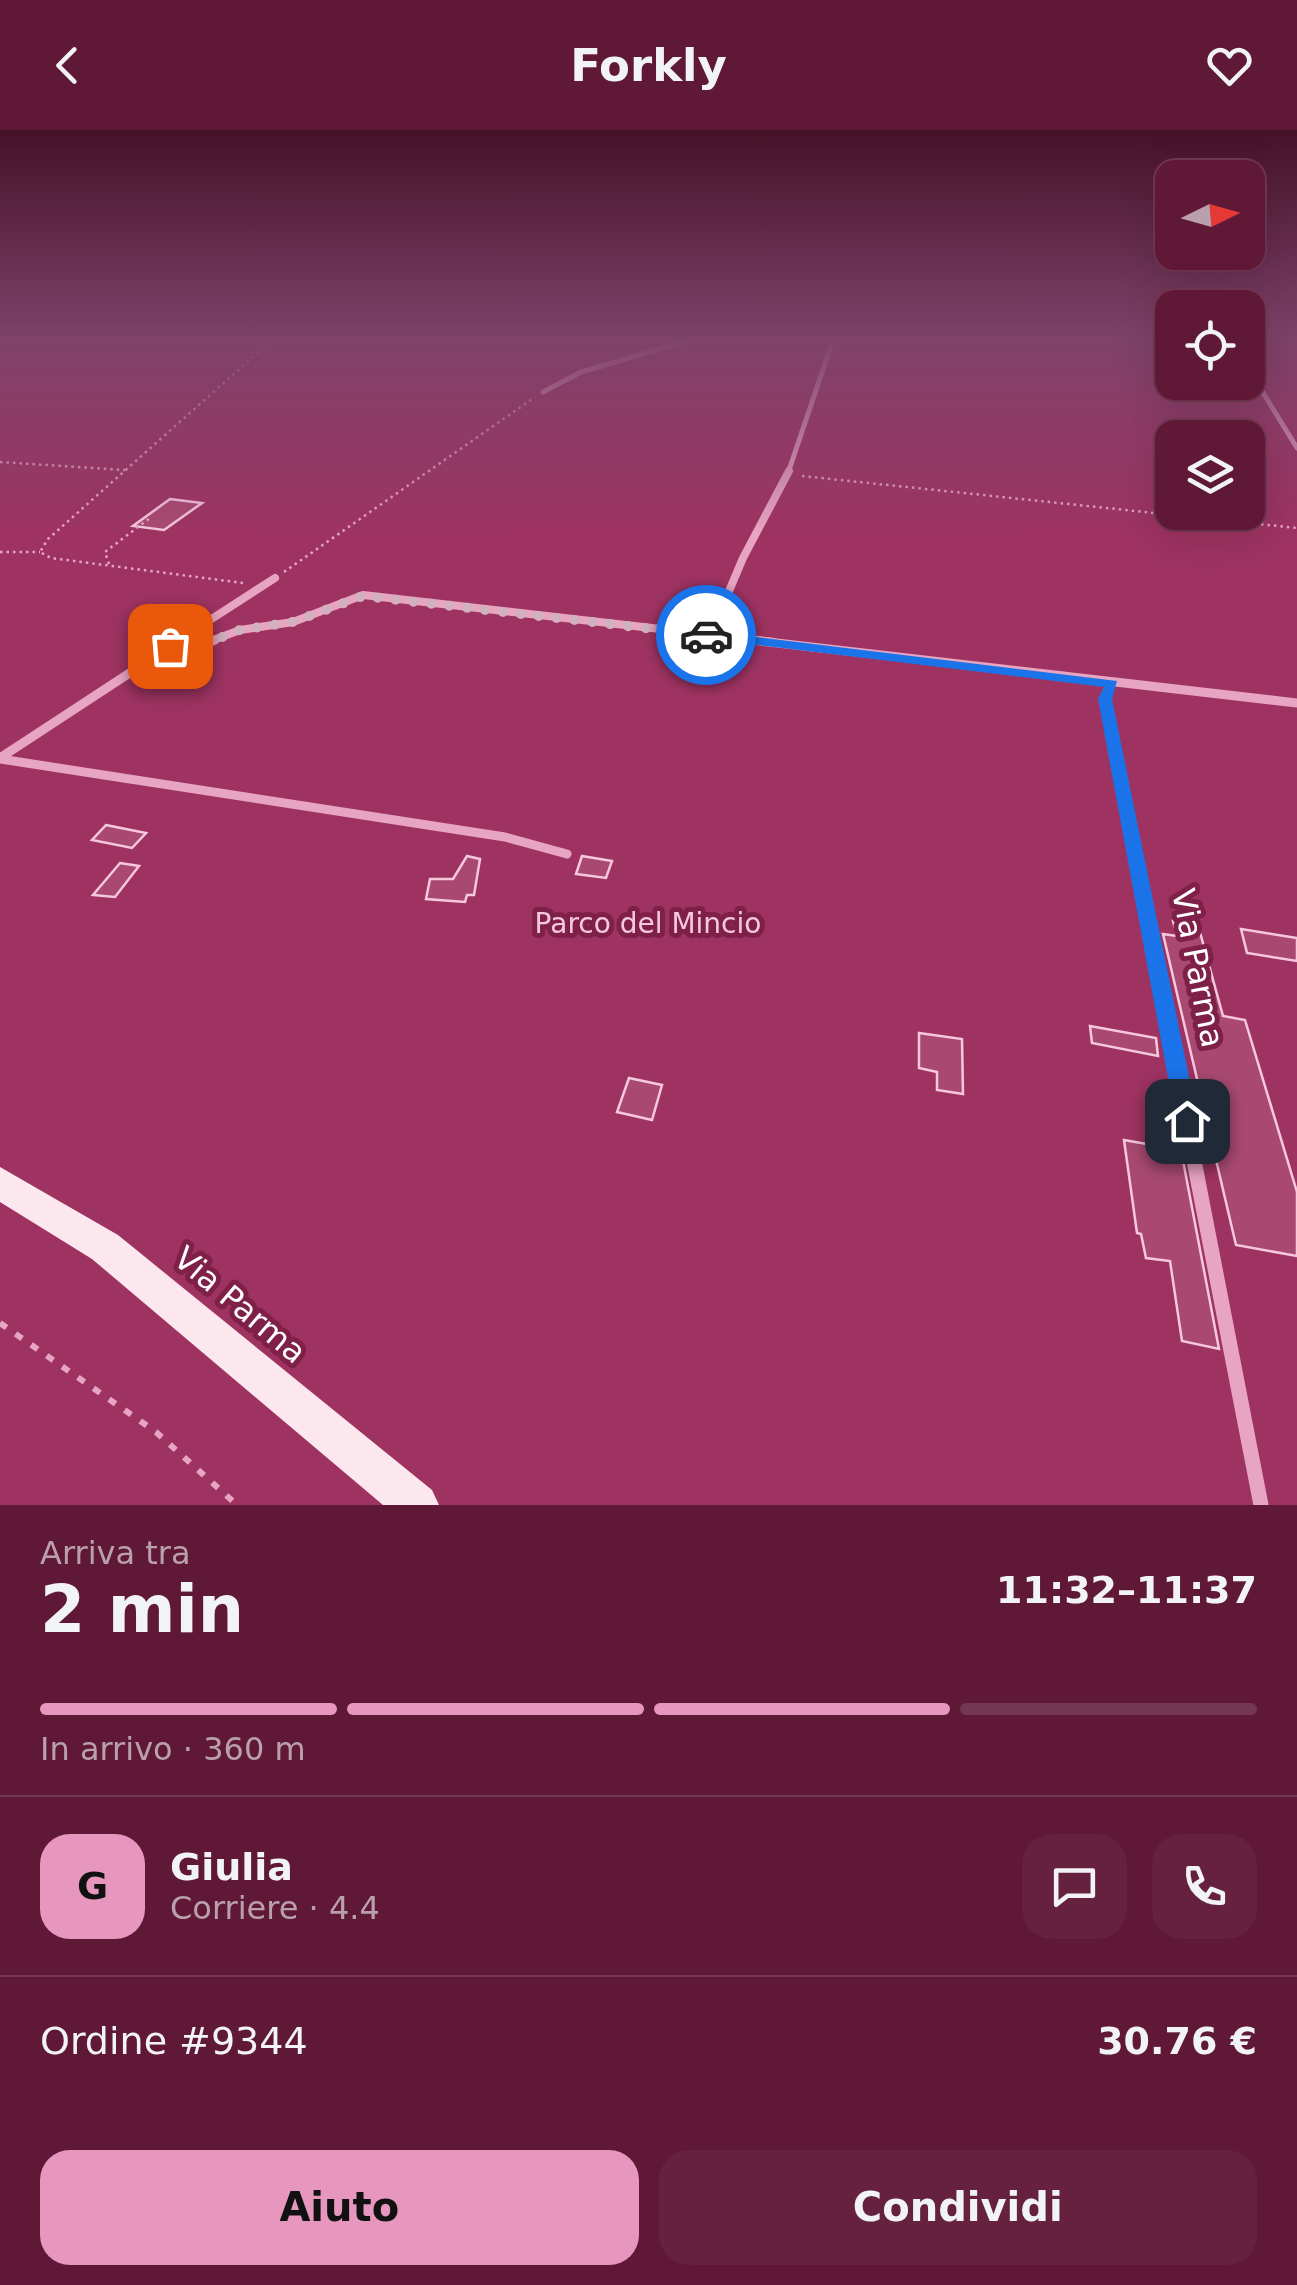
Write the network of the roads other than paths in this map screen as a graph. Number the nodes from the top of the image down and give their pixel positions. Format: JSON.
{"nodes":[{"id":1,"x":811,"y":404,"type":"edge"},
{"id":2,"x":1270,"y":404,"type":"edge"},
{"id":3,"x":1297,"y":448,"type":"edge"},
{"id":4,"x":275,"y":578,"type":"road end"},
{"id":5,"x":710,"y":636,"type":"junction"},
{"id":6,"x":170,"y":646,"type":"junction"},
{"id":7,"x":1112,"y":684,"type":"junction"},
{"id":8,"x":1297,"y":703,"type":"edge"},
{"id":9,"x":0,"y":758,"type":"edge"},
{"id":10,"x":567,"y":854,"type":"dead end"},
{"id":11,"x":0,"y":1183,"type":"edge"},
{"id":12,"x":417,"y":1505,"type":"edge"},
{"id":13,"x":1261,"y":1505,"type":"edge"}],
"edges":[{"from":1,"to":5,"type":"street"},
{"from":2,"to":3,"type":"street"},
{"from":4,"to":6,"type":"street"},
{"from":5,"to":6,"type":"street"},
{"from":5,"to":7,"type":"street"},
{"from":6,"to":9,"type":"street"},
{"from":7,"to":8,"type":"street"},
{"from":7,"to":13,"type":"street","name":"Via Parma"},
{"from":9,"to":10,"type":"street"},
{"from":11,"to":12,"type":"main road","name":"Via Parma"}]}
